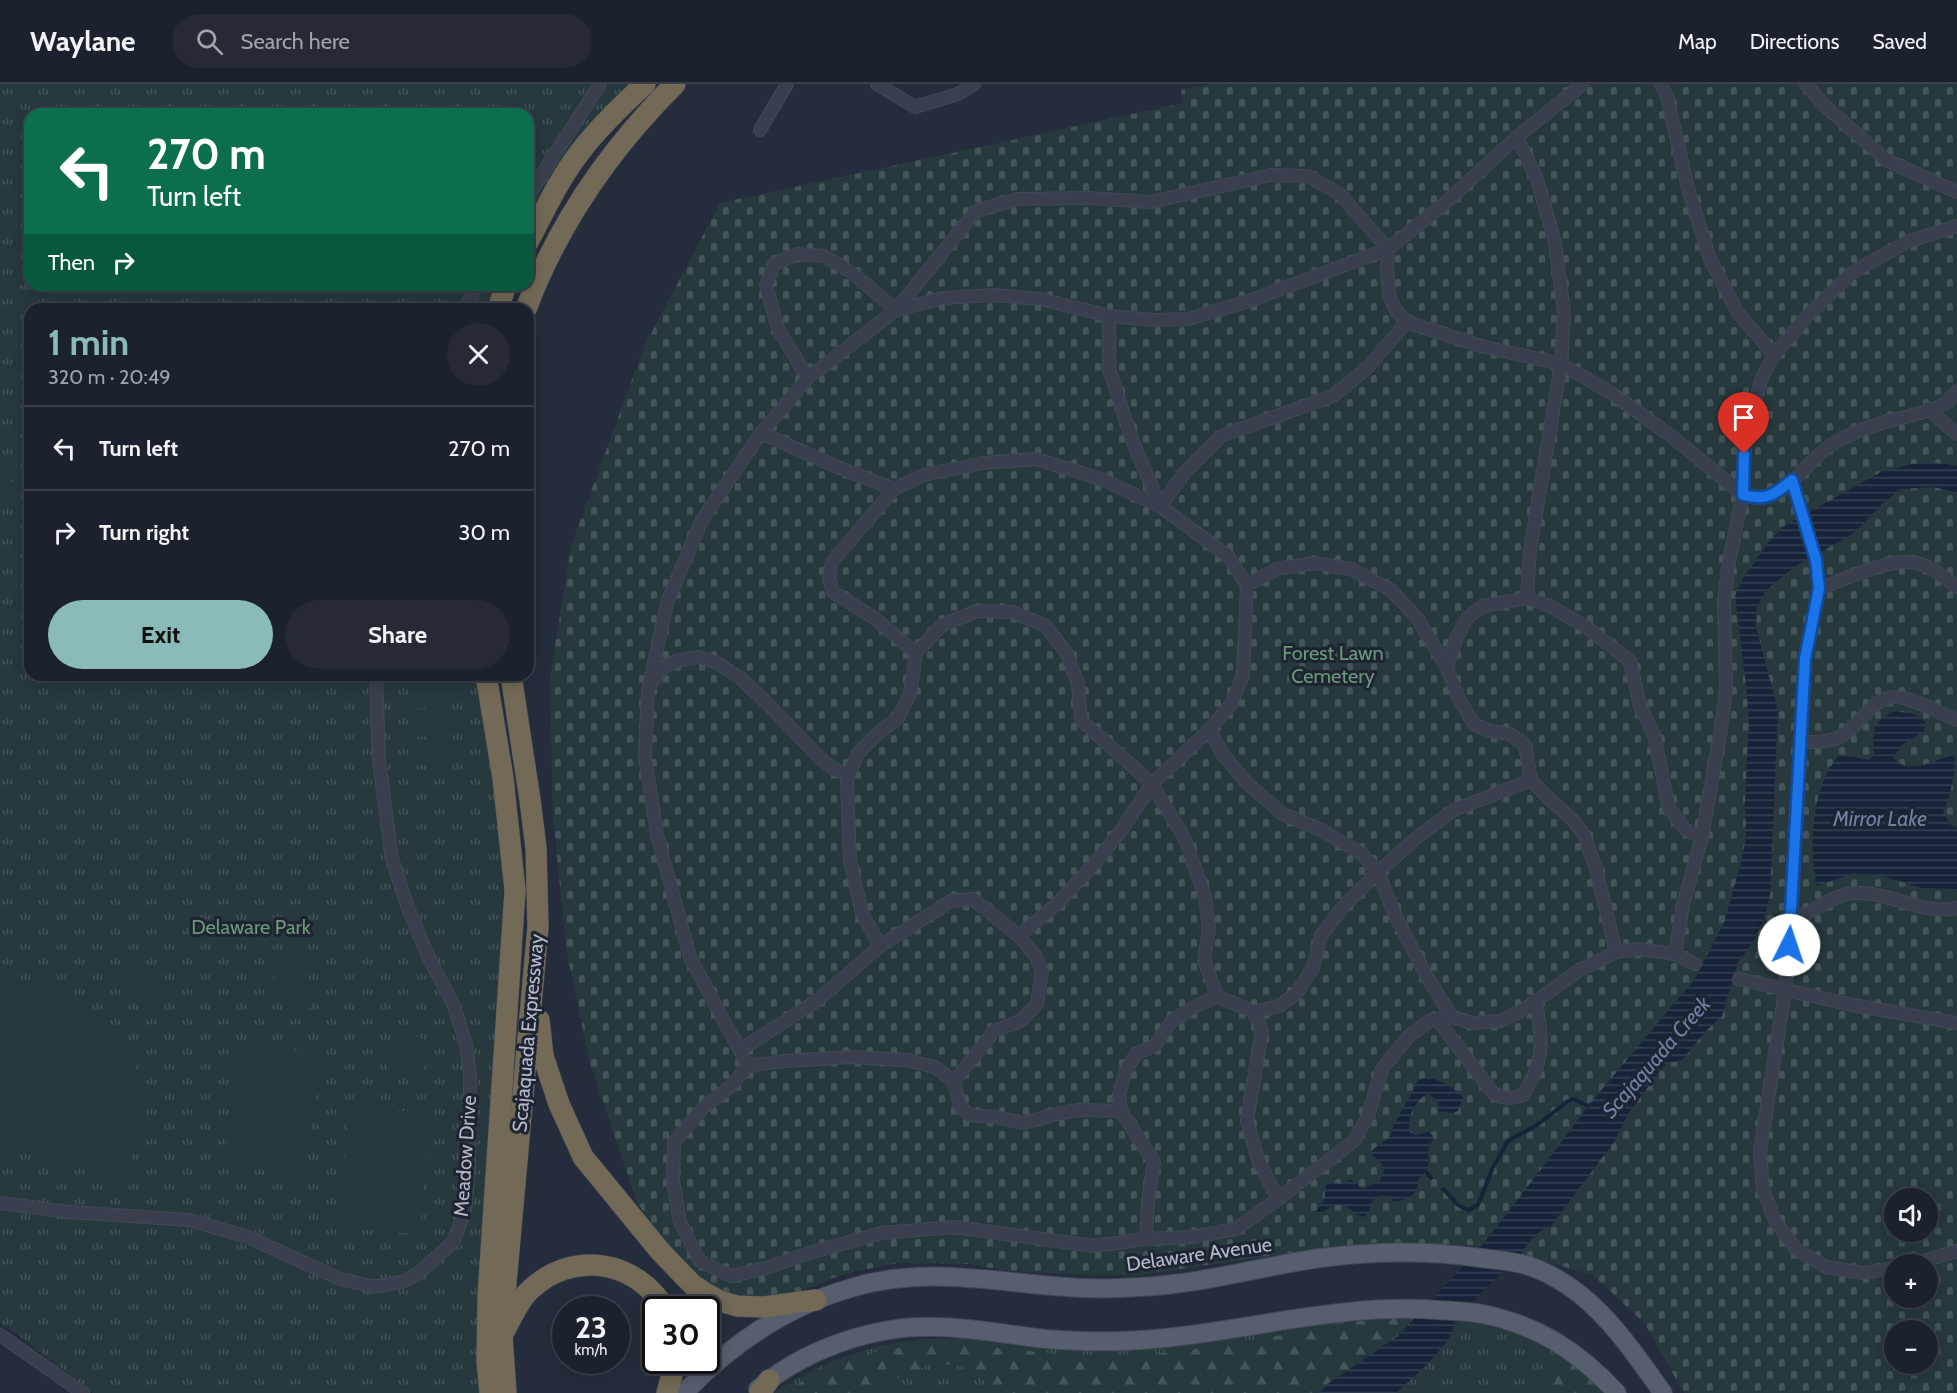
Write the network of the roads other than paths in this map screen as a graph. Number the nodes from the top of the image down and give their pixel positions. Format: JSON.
{"nodes":[{"id":1,"x":600,"y":84,"type":"edge"},
{"id":2,"x":645,"y":84,"type":"edge"},
{"id":3,"x":675,"y":84,"type":"edge"},
{"id":4,"x":787,"y":84,"type":"edge"},
{"id":5,"x":877,"y":84,"type":"edge"},
{"id":6,"x":974,"y":84,"type":"edge"},
{"id":7,"x":1583,"y":84,"type":"edge"},
{"id":8,"x":1661,"y":84,"type":"edge"},
{"id":9,"x":1806,"y":84,"type":"edge"},
{"id":10,"x":760,"y":130,"type":"dead end"},
{"id":11,"x":1517,"y":137,"type":"junction"},
{"id":12,"x":534,"y":187,"type":"edge"},
{"id":13,"x":1957,"y":192,"type":"edge"},
{"id":14,"x":1957,"y":226,"type":"edge"},
{"id":15,"x":534,"y":231,"type":"edge"},
{"id":16,"x":1388,"y":249,"type":"junction"},
{"id":17,"x":534,"y":288,"type":"edge"},
{"id":18,"x":896,"y":310,"type":"junction"},
{"id":19,"x":1108,"y":315,"type":"junction"},
{"id":20,"x":1407,"y":322,"type":"junction"},
{"id":21,"x":1774,"y":355,"type":"junction"},
{"id":22,"x":1561,"y":364,"type":"junction"},
{"id":23,"x":808,"y":378,"type":"junction"},
{"id":24,"x":1957,"y":391,"type":"edge"},
{"id":25,"x":1928,"y":409,"type":"junction"},
{"id":26,"x":761,"y":433,"type":"junction"},
{"id":27,"x":1957,"y":434,"type":"edge"},
{"id":28,"x":1792,"y":480,"type":"junction"},
{"id":29,"x":894,"y":489,"type":"junction"},
{"id":30,"x":1743,"y":495,"type":"junction"},
{"id":31,"x":1160,"y":506,"type":"junction"},
{"id":32,"x":1247,"y":585,"type":"junction"},
{"id":33,"x":1957,"y":587,"type":"edge"},
{"id":34,"x":1819,"y":588,"type":"junction"},
{"id":35,"x":1527,"y":598,"type":"junction"},
{"id":36,"x":916,"y":653,"type":"junction"},
{"id":37,"x":1447,"y":668,"type":"junction"},
{"id":38,"x":376,"y":681,"type":"edge"},
{"id":39,"x":487,"y":681,"type":"edge"},
{"id":40,"x":512,"y":681,"type":"edge"},
{"id":41,"x":648,"y":688,"type":"junction"},
{"id":42,"x":1957,"y":720,"type":"edge"},
{"id":43,"x":1210,"y":729,"type":"junction"},
{"id":44,"x":1800,"y":742,"type":"junction"},
{"id":45,"x":848,"y":775,"type":"junction"},
{"id":46,"x":1531,"y":780,"type":"junction"},
{"id":47,"x":1152,"y":784,"type":"junction"},
{"id":48,"x":1701,"y":837,"type":"junction"},
{"id":49,"x":1378,"y":872,"type":"junction"},
{"id":50,"x":1957,"y":908,"type":"edge"},
{"id":51,"x":1791,"y":923,"type":"junction"},
{"id":52,"x":1019,"y":936,"type":"junction"},
{"id":53,"x":880,"y":946,"type":"junction"},
{"id":54,"x":1616,"y":952,"type":"junction"},
{"id":55,"x":1675,"y":954,"type":"junction"},
{"id":56,"x":1695,"y":964,"type":"dead end"},
{"id":57,"x":535,"y":965,"type":"junction"},
{"id":58,"x":1739,"y":979,"type":"dead end"},
{"id":59,"x":1785,"y":991,"type":"junction"},
{"id":60,"x":1217,"y":996,"type":"junction"},
{"id":61,"x":1536,"y":1001,"type":"junction"},
{"id":62,"x":1254,"y":1012,"type":"junction"},
{"id":63,"x":1452,"y":1017,"type":"junction"},
{"id":64,"x":1437,"y":1019,"type":"junction"},
{"id":65,"x":1957,"y":1023,"type":"edge"},
{"id":66,"x":740,"y":1050,"type":"junction"},
{"id":67,"x":748,"y":1066,"type":"junction"},
{"id":68,"x":954,"y":1082,"type":"junction"},
{"id":69,"x":1121,"y":1111,"type":"junction"},
{"id":70,"x":1278,"y":1199,"type":"junction"},
{"id":71,"x":0,"y":1203,"type":"edge"},
{"id":72,"x":1146,"y":1239,"type":"junction"},
{"id":73,"x":1957,"y":1251,"type":"edge"},
{"id":74,"x":1938,"y":1257,"type":"edge"},
{"id":75,"x":1884,"y":1270,"type":"edge"},
{"id":76,"x":655,"y":1296,"type":"edge"},
{"id":77,"x":816,"y":1300,"type":"junction"},
{"id":78,"x":0,"y":1335,"type":"edge"},
{"id":79,"x":502,"y":1335,"type":"junction"},
{"id":80,"x":672,"y":1374,"type":"edge"},
{"id":81,"x":761,"y":1389,"type":"edge"},
{"id":82,"x":83,"y":1393,"type":"edge"},
{"id":83,"x":490,"y":1393,"type":"edge"},
{"id":84,"x":506,"y":1393,"type":"edge"},
{"id":85,"x":667,"y":1393,"type":"edge"},
{"id":86,"x":684,"y":1393,"type":"edge"},
{"id":87,"x":1617,"y":1393,"type":"edge"},
{"id":88,"x":1664,"y":1393,"type":"edge"}],
"edges":[{"from":1,"to":12,"type":"street"},
{"from":2,"to":15,"type":"highway"},
{"from":3,"to":17,"type":"highway"},
{"from":4,"to":10,"type":"street"},
{"from":5,"to":6,"type":"street"},
{"from":7,"to":11,"type":"street"},
{"from":8,"to":21,"type":"street"},
{"from":9,"to":13,"type":"street"},
{"from":11,"to":16,"type":"street"},
{"from":11,"to":22,"type":"street"},
{"from":14,"to":21,"type":"street"},
{"from":16,"to":18,"type":"street"},
{"from":16,"to":19,"type":"street"},
{"from":16,"to":20,"type":"street"},
{"from":18,"to":19,"type":"street"},
{"from":18,"to":23,"type":"street"},
{"from":18,"to":23,"type":"street"},
{"from":19,"to":31,"type":"street"},
{"from":20,"to":22,"type":"street"},
{"from":20,"to":31,"type":"street"},
{"from":21,"to":30,"type":"street"},
{"from":22,"to":30,"type":"street"},
{"from":22,"to":35,"type":"street"},
{"from":23,"to":26,"type":"street"},
{"from":24,"to":25,"type":"street"},
{"from":25,"to":27,"type":"street"},
{"from":25,"to":28,"type":"street"},
{"from":26,"to":29,"type":"street"},
{"from":26,"to":41,"type":"street"},
{"from":28,"to":30,"type":"street"},
{"from":28,"to":34,"type":"street"},
{"from":29,"to":31,"type":"street"},
{"from":29,"to":36,"type":"street"},
{"from":30,"to":48,"type":"street"},
{"from":31,"to":32,"type":"street"},
{"from":32,"to":37,"type":"street"},
{"from":32,"to":43,"type":"street"},
{"from":33,"to":34,"type":"street"},
{"from":34,"to":44,"type":"street"},
{"from":35,"to":37,"type":"street"},
{"from":35,"to":48,"type":"street"},
{"from":36,"to":45,"type":"street"},
{"from":36,"to":47,"type":"street"},
{"from":37,"to":46,"type":"street"},
{"from":38,"to":71,"type":"street","name":"Meadow Drive"},
{"from":39,"to":83,"type":"highway","name":"Scajaquada Expressway"},
{"from":40,"to":57,"type":"highway","name":"Scajaquada Expressway"},
{"from":41,"to":45,"type":"street"},
{"from":41,"to":66,"type":"street"},
{"from":42,"to":44,"type":"street"},
{"from":43,"to":47,"type":"street"},
{"from":43,"to":49,"type":"street"},
{"from":44,"to":51,"type":"street"},
{"from":45,"to":53,"type":"street"},
{"from":46,"to":49,"type":"street"},
{"from":46,"to":54,"type":"street"},
{"from":47,"to":52,"type":"street"},
{"from":47,"to":60,"type":"street"},
{"from":48,"to":55,"type":"street"},
{"from":49,"to":62,"type":"street"},
{"from":49,"to":63,"type":"street"},
{"from":50,"to":51,"type":"street"},
{"from":51,"to":59,"type":"street"},
{"from":52,"to":53,"type":"street"},
{"from":52,"to":68,"type":"street"},
{"from":53,"to":66,"type":"street"},
{"from":54,"to":55,"type":"street"},
{"from":54,"to":61,"type":"street"},
{"from":55,"to":56,"type":"street"},
{"from":57,"to":77,"type":"highway"},
{"from":57,"to":79,"type":"highway","name":"Scajaquada Expressway"},
{"from":58,"to":59,"type":"street"},
{"from":59,"to":65,"type":"street"},
{"from":59,"to":75,"type":"street"},
{"from":60,"to":62,"type":"street"},
{"from":60,"to":69,"type":"street"},
{"from":61,"to":63,"type":"street"},
{"from":61,"to":64,"type":"street"},
{"from":62,"to":70,"type":"street"},
{"from":63,"to":64,"type":"street"},
{"from":64,"to":70,"type":"street"},
{"from":66,"to":67,"type":"street"},
{"from":67,"to":68,"type":"street"},
{"from":67,"to":72,"type":"street"},
{"from":68,"to":69,"type":"street"},
{"from":69,"to":72,"type":"street"},
{"from":70,"to":72,"type":"street"},
{"from":73,"to":74,"type":"street"},
{"from":76,"to":79,"type":"highway"},
{"from":77,"to":86,"type":"main road","name":"Delaware Avenue"},
{"from":77,"to":88,"type":"main road","name":"Delaware Avenue"},
{"from":78,"to":82,"type":"street"},
{"from":79,"to":84,"type":"highway","name":"Scajaquada Expressway"},
{"from":80,"to":85,"type":"highway"},
{"from":81,"to":87,"type":"main road"}]}
